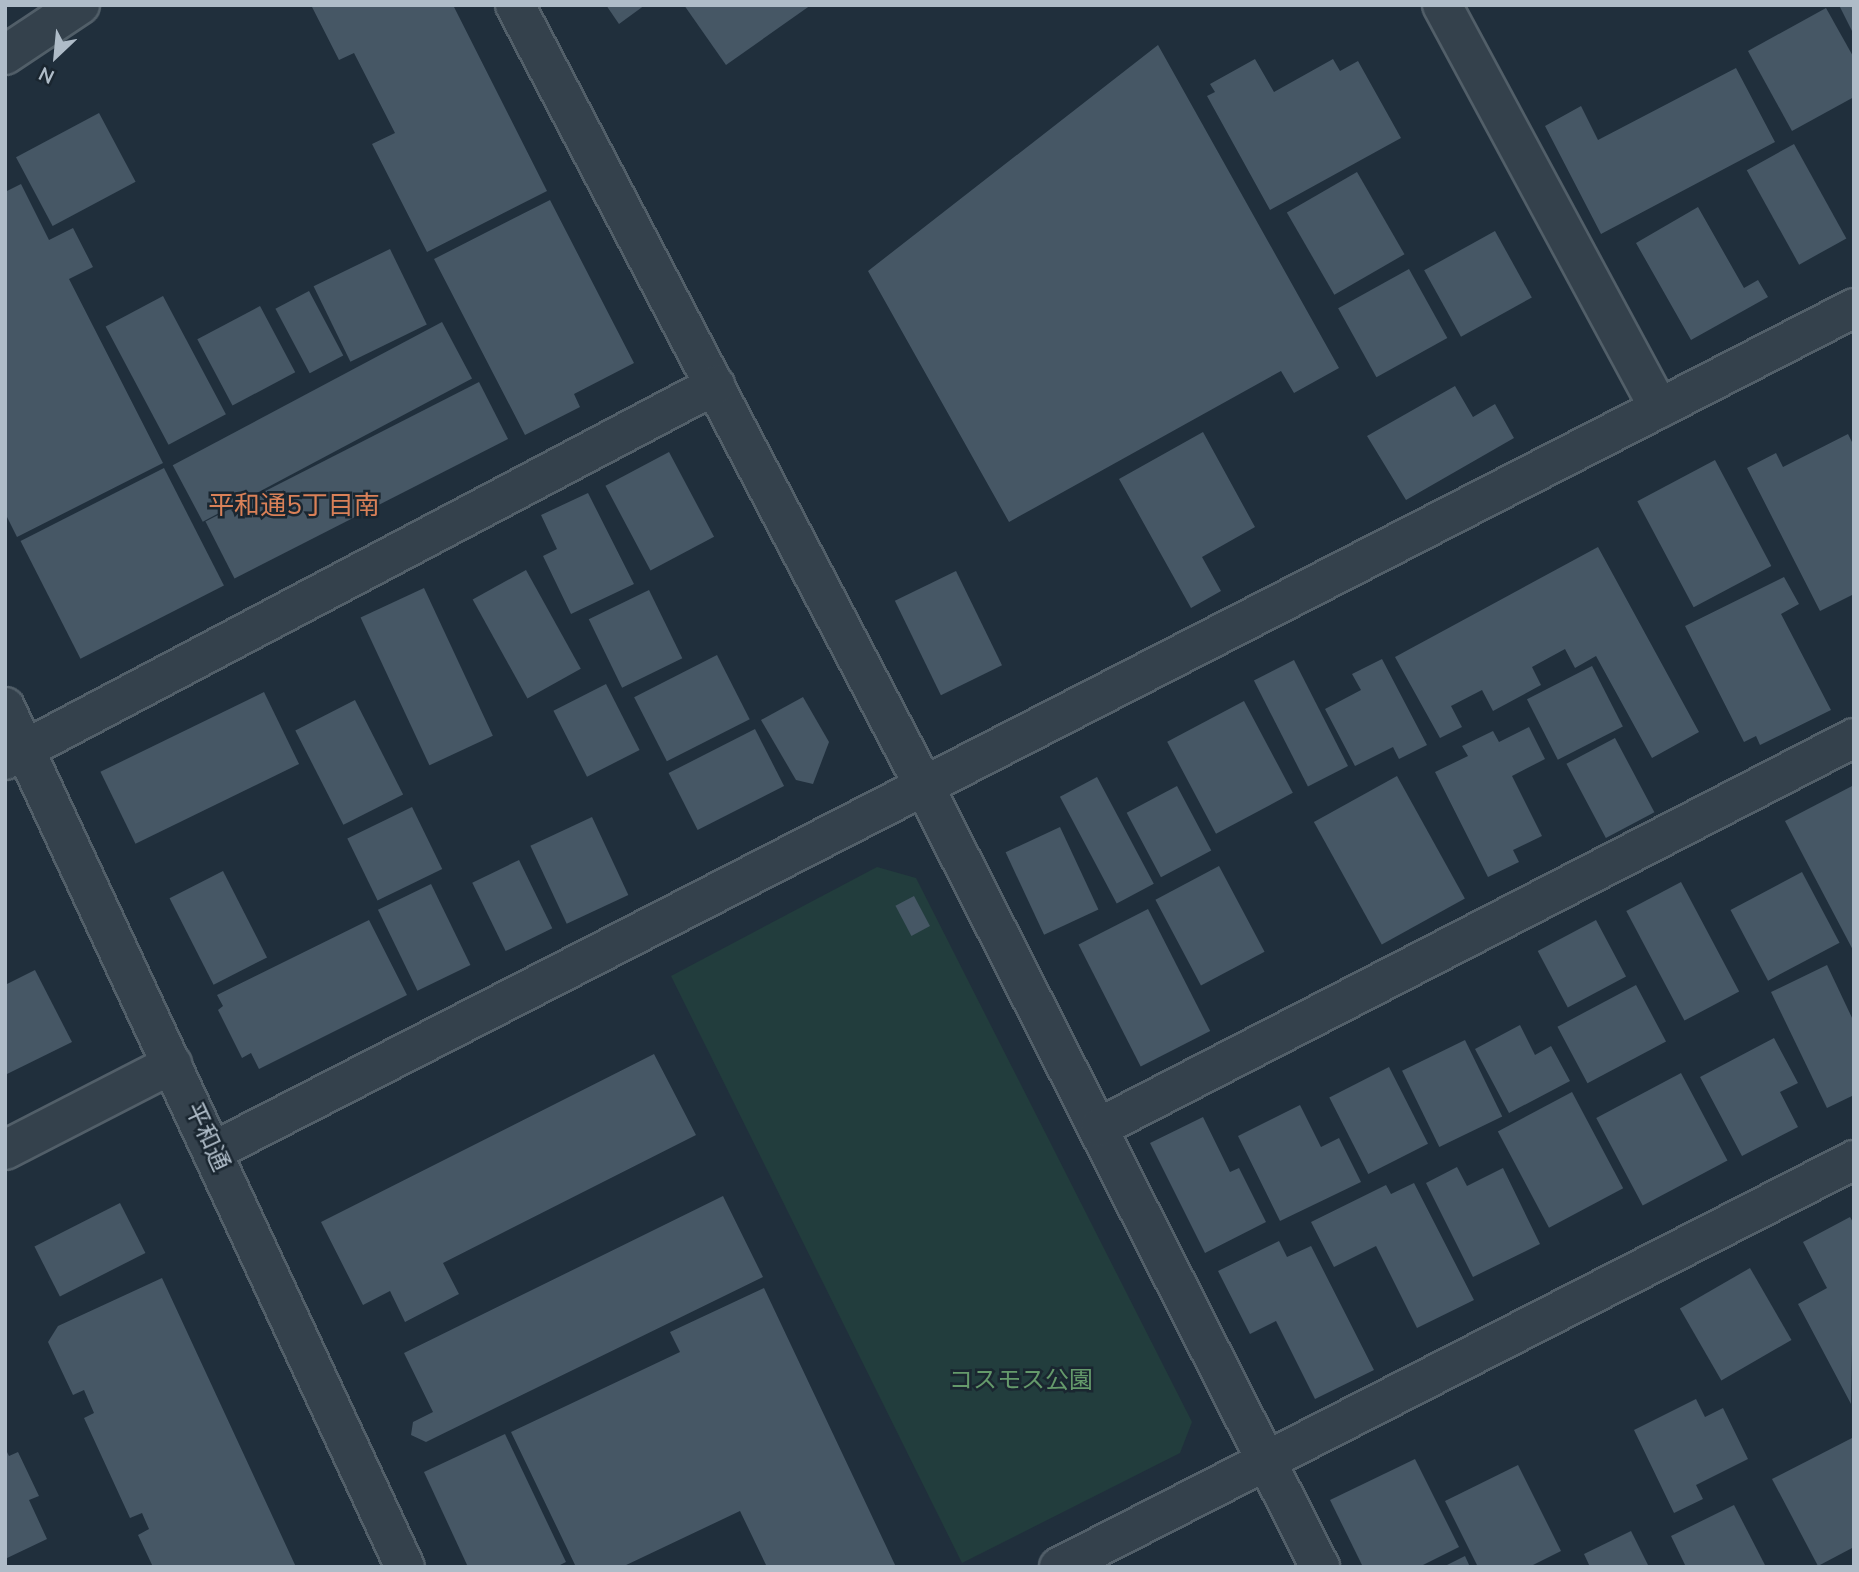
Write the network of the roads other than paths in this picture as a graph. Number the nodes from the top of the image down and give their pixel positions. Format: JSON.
{"nodes":[{"id":1,"x":80,"y":5,"type":"edge"},
{"id":2,"x":515,"y":5,"type":"edge"},
{"id":3,"x":1442,"y":5,"type":"edge"},
{"id":4,"x":5,"y":55,"type":"edge"},
{"id":5,"x":1854,"y":308,"type":"edge"},
{"id":6,"x":715,"y":385,"type":"junction"},
{"id":7,"x":1659,"y":408,"type":"junction"},
{"id":8,"x":5,"y":707,"type":"edge"},
{"id":9,"x":1854,"y":738,"type":"edge"},
{"id":10,"x":15,"y":755,"type":"edge"},
{"id":11,"x":924,"y":786,"type":"junction"},
{"id":12,"x":172,"y":1064,"type":"junction"},
{"id":13,"x":1100,"y":1127,"type":"junction"},
{"id":14,"x":5,"y":1150,"type":"edge"},
{"id":15,"x":214,"y":1151,"type":"junction"},
{"id":16,"x":1854,"y":1160,"type":"edge"},
{"id":17,"x":1263,"y":1460,"type":"junction"},
{"id":18,"x":405,"y":1567,"type":"edge"},
{"id":19,"x":1059,"y":1567,"type":"edge"},
{"id":20,"x":1320,"y":1567,"type":"edge"}],
"edges":[{"from":1,"to":4,"type":"street"},
{"from":2,"to":6,"type":"street"},
{"from":3,"to":7,"type":"street"},
{"from":5,"to":7,"type":"street"},
{"from":6,"to":10,"type":"street"},
{"from":6,"to":11,"type":"street"},
{"from":7,"to":11,"type":"street"},
{"from":8,"to":10,"type":"street","name":"平和通"},
{"from":9,"to":13,"type":"street"},
{"from":10,"to":12,"type":"street","name":"平和通"},
{"from":11,"to":13,"type":"street"},
{"from":11,"to":15,"type":"street"},
{"from":12,"to":14,"type":"street"},
{"from":12,"to":15,"type":"street","name":"平和通"},
{"from":13,"to":17,"type":"street"},
{"from":15,"to":18,"type":"street","name":"平和通"},
{"from":16,"to":17,"type":"street"},
{"from":17,"to":19,"type":"street"},
{"from":17,"to":20,"type":"street"}]}
